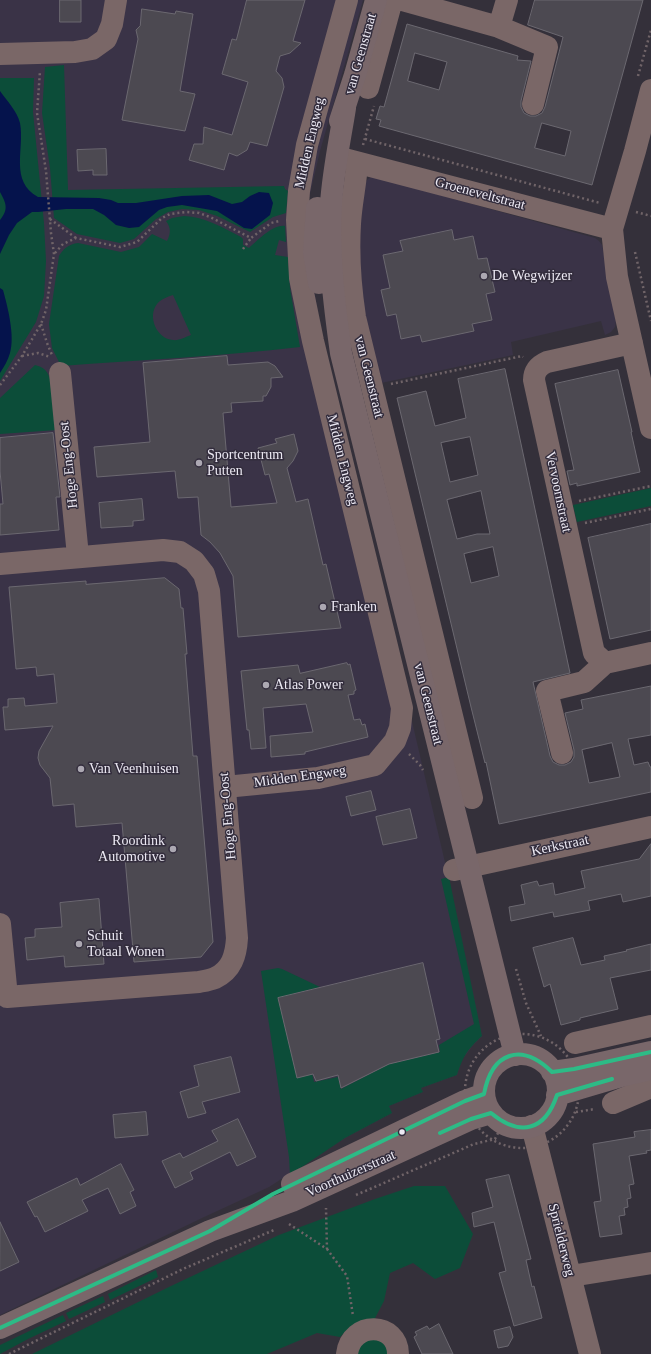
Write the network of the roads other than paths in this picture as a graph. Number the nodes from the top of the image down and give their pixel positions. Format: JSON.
{"nodes":[{"id":1,"x":116,"y":0,"type":"edge"},
{"id":2,"x":347,"y":0,"type":"edge"},
{"id":3,"x":376,"y":0,"type":"edge"},
{"id":4,"x":392,"y":0,"type":"edge"},
{"id":5,"x":402,"y":0,"type":"edge"},
{"id":6,"x":507,"y":0,"type":"edge"},
{"id":7,"x":499,"y":27,"type":"junction"},
{"id":8,"x":0,"y":54,"type":"edge"},
{"id":9,"x":369,"y":84,"type":"road end"},
{"id":10,"x":651,"y":90,"type":"edge"},
{"id":11,"x":533,"y":104,"type":"dead end"},
{"id":12,"x":643,"y":154,"type":"edge"},
{"id":13,"x":340,"y":158,"type":"junction"},
{"id":14,"x":612,"y":229,"type":"junction"},
{"id":15,"x":632,"y":343,"type":"junction"},
{"id":16,"x":60,"y":373,"type":"dead end"},
{"id":17,"x":651,"y":428,"type":"edge"},
{"id":18,"x":78,"y":556,"type":"junction"},
{"id":19,"x":0,"y":564,"type":"edge"},
{"id":20,"x":651,"y":653,"type":"edge"},
{"id":21,"x":605,"y":663,"type":"junction"},
{"id":22,"x":562,"y":753,"type":"dead end"},
{"id":23,"x":225,"y":787,"type":"junction"},
{"id":24,"x":472,"y":798,"type":"dead end"},
{"id":25,"x":651,"y":827,"type":"edge"},
{"id":26,"x":462,"y":868,"type":"junction"},
{"id":27,"x":0,"y":924,"type":"edge"},
{"id":28,"x":3,"y":997,"type":"edge"},
{"id":29,"x":651,"y":1026,"type":"edge"},
{"id":30,"x":613,"y":1034,"type":"junction"},
{"id":31,"x":575,"y":1043,"type":"dead end"},
{"id":32,"x":651,"y":1052,"type":"edge"},
{"id":33,"x":515,"y":1055,"type":"junction"},
{"id":34,"x":607,"y":1062,"type":"junction"},
{"id":35,"x":651,"y":1069,"type":"edge"},
{"id":36,"x":552,"y":1072,"type":"junction"},
{"id":37,"x":625,"y":1075,"type":"junction"},
{"id":38,"x":647,"y":1088,"type":"edge"},
{"id":39,"x":557,"y":1094,"type":"junction"},
{"id":40,"x":613,"y":1103,"type":"dead end"},
{"id":41,"x":488,"y":1104,"type":"junction"},
{"id":42,"x":532,"y":1126,"type":"junction"},
{"id":43,"x":651,"y":1264,"type":"edge"},
{"id":44,"x":570,"y":1276,"type":"junction"},
{"id":45,"x":0,"y":1328,"type":"edge"},
{"id":46,"x":351,"y":1344,"type":"edge"},
{"id":47,"x":398,"y":1354,"type":"edge"},
{"id":48,"x":590,"y":1354,"type":"edge"}],
"edges":[{"from":1,"to":8,"type":"street"},
{"from":2,"to":23,"type":"street","name":"Midden Engweg"},
{"from":3,"to":13,"type":"main road","name":"van Geenstraat"},
{"from":4,"to":9,"type":"street","name":"van Geenstraat"},
{"from":5,"to":7,"type":"street"},
{"from":6,"to":7,"type":"street"},
{"from":7,"to":11,"type":"street"},
{"from":10,"to":12,"type":"street"},
{"from":12,"to":14,"type":"street"},
{"from":13,"to":14,"type":"street","name":"Groeneveltstraat"},
{"from":13,"to":24,"type":"street","name":"van Geenstraat"},
{"from":13,"to":26,"type":"main road","name":"van Geenstraat"},
{"from":14,"to":15,"type":"street"},
{"from":15,"to":17,"type":"street"},
{"from":15,"to":21,"type":"street","name":"Vervoornstraat"},
{"from":16,"to":18,"type":"street","name":"Hoge Eng-Oost"},
{"from":18,"to":19,"type":"street","name":"Hoge Eng-Oost"},
{"from":18,"to":23,"type":"street","name":"Hoge Eng-Oost"},
{"from":20,"to":21,"type":"street"},
{"from":21,"to":22,"type":"street"},
{"from":23,"to":28,"type":"street","name":"Hoge Eng-Oost"},
{"from":25,"to":26,"type":"street","name":"Kerkstraat"},
{"from":26,"to":33,"type":"main road","name":"van Geenstraat"},
{"from":27,"to":28,"type":"street","name":"Hoge Eng-Oost"},
{"from":29,"to":30,"type":"street"},
{"from":30,"to":31,"type":"street"},
{"from":30,"to":34,"type":"street"},
{"from":32,"to":34,"type":"main road"},
{"from":33,"to":36,"type":"main road"},
{"from":33,"to":41,"type":"main road"},
{"from":34,"to":36,"type":"main road"},
{"from":35,"to":37,"type":"main road"},
{"from":36,"to":39,"type":"main road"},
{"from":37,"to":38,"type":"street"},
{"from":37,"to":39,"type":"main road"},
{"from":38,"to":40,"type":"street"},
{"from":39,"to":42,"type":"main road"},
{"from":41,"to":42,"type":"main road"},
{"from":41,"to":45,"type":"main road","name":"Voorthuizerstraat"},
{"from":42,"to":44,"type":"street","name":"Sprielderweg"},
{"from":43,"to":44,"type":"street"},
{"from":44,"to":48,"type":"street","name":"Sprielderweg"},
{"from":46,"to":47,"type":"street"}]}
